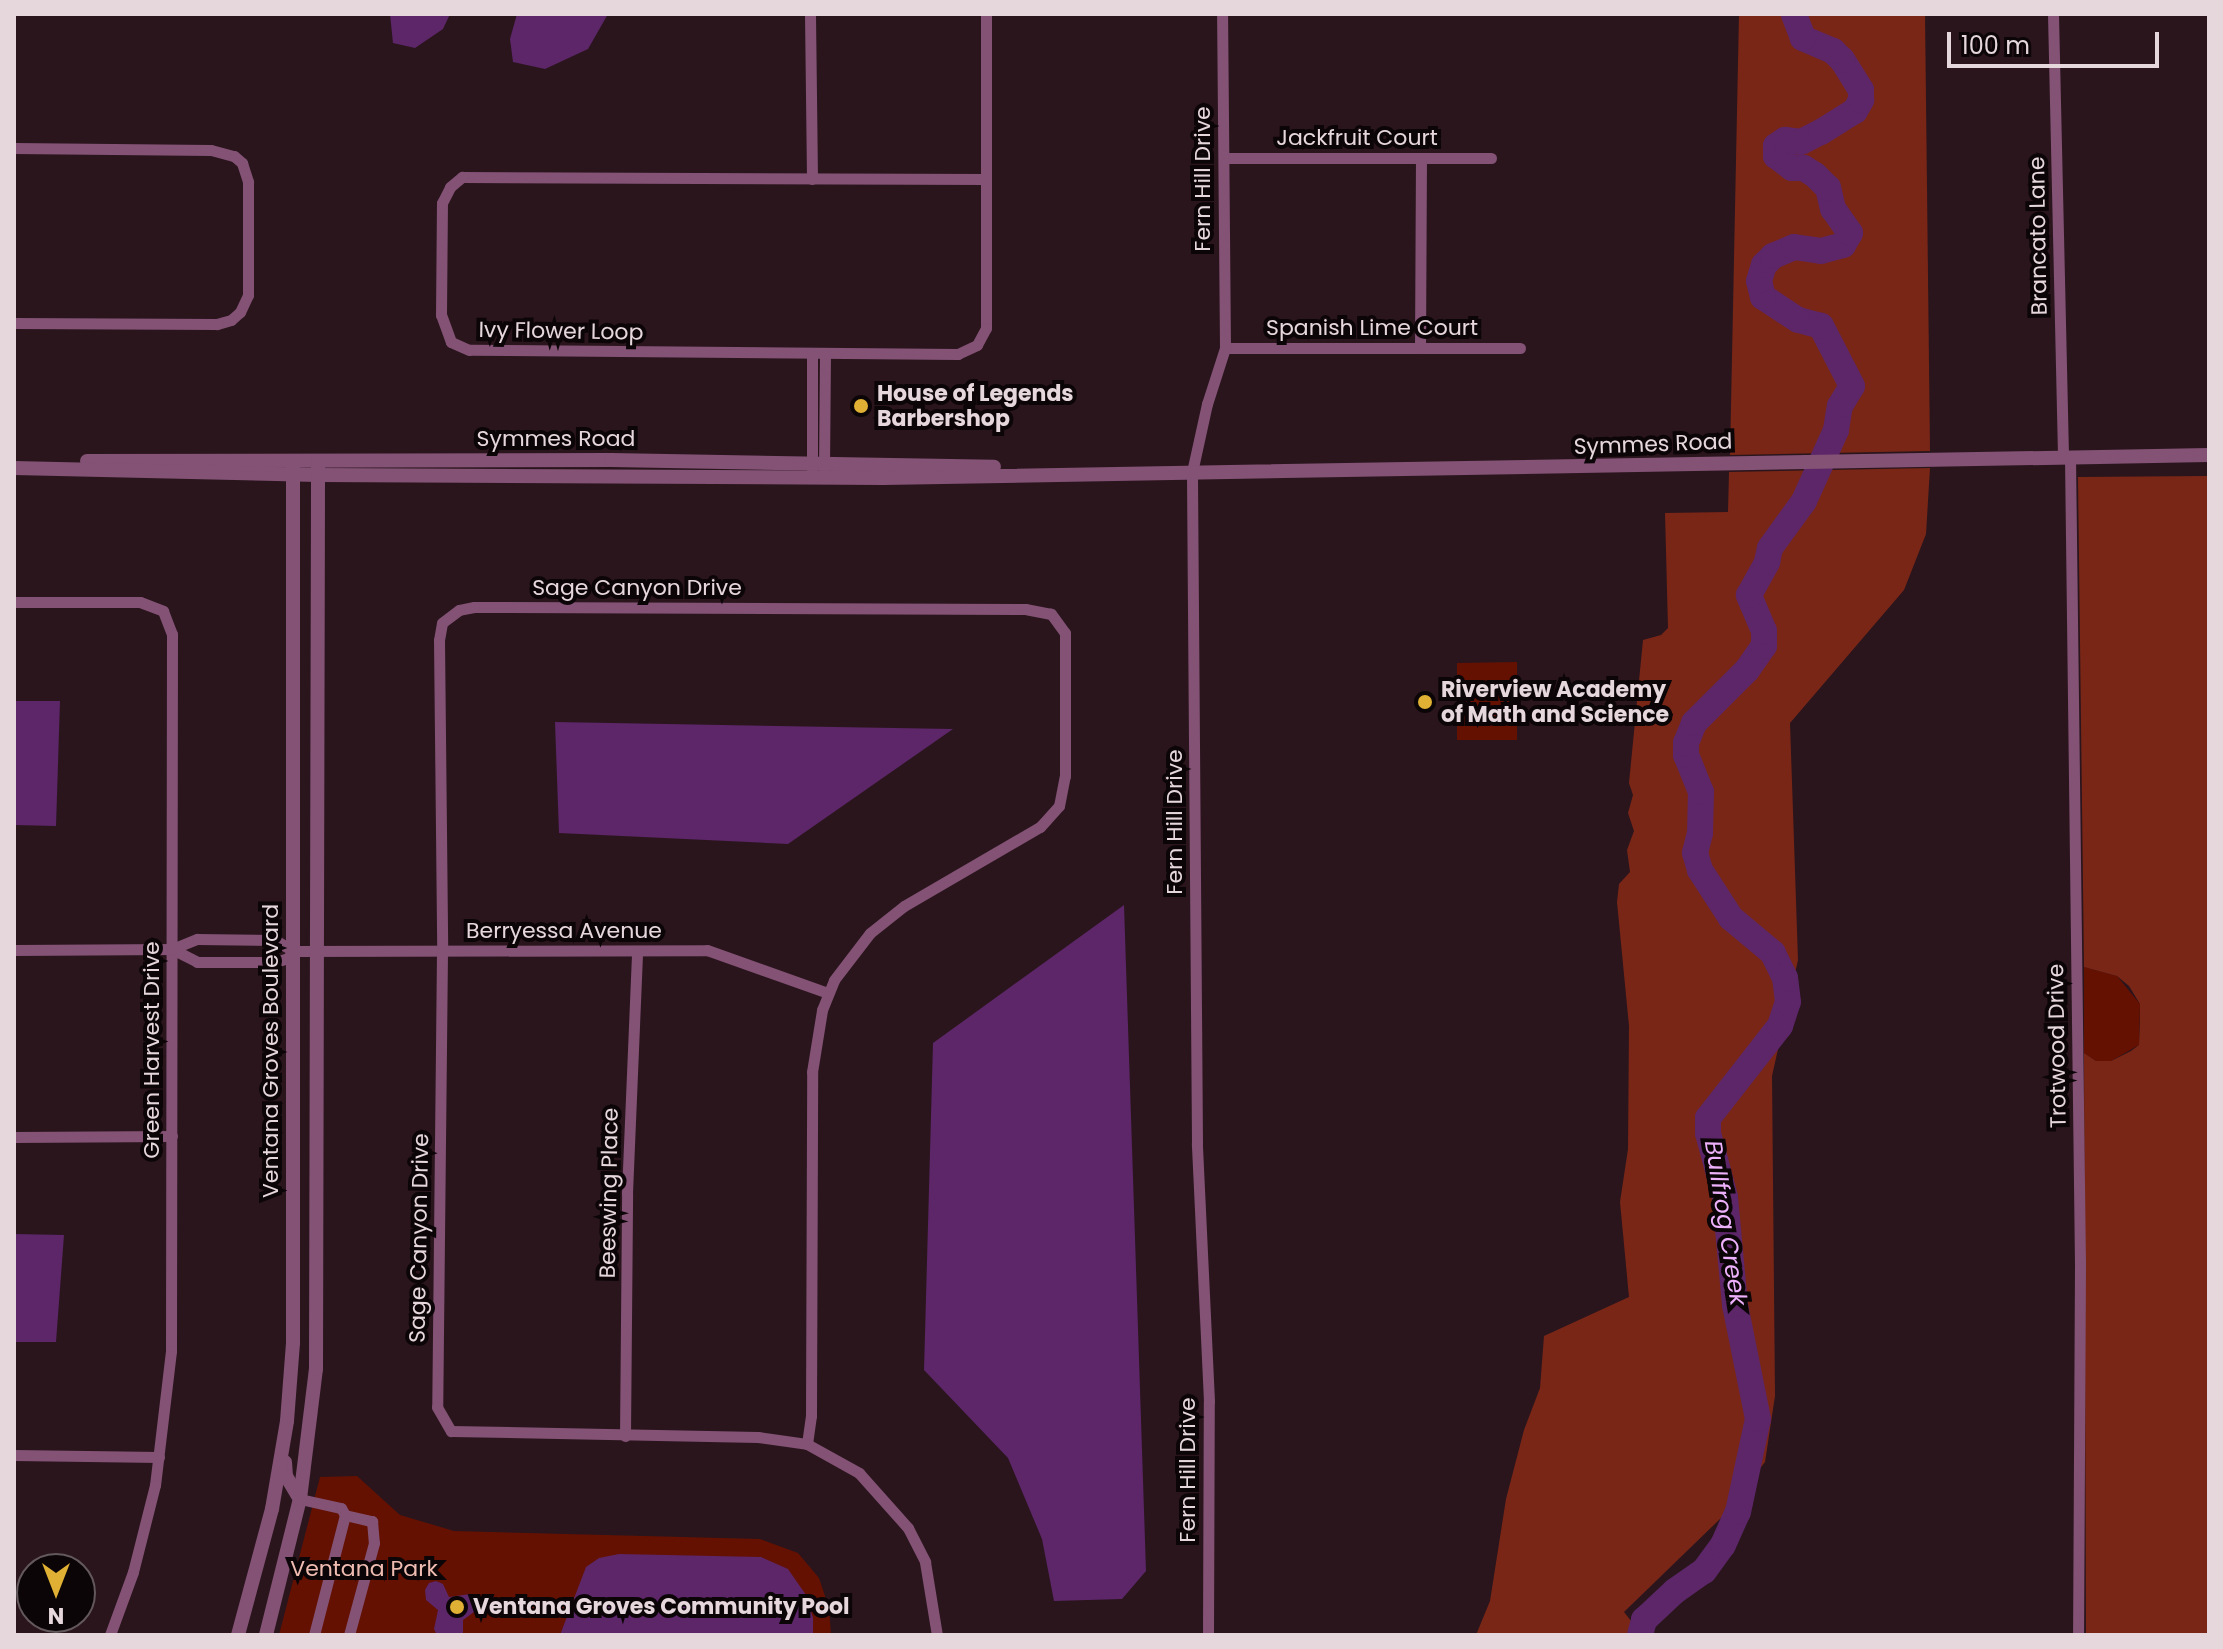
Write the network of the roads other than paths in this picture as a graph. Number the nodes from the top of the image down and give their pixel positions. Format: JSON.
{"nodes":[{"id":1,"x":810,"y":14,"type":"edge"},
{"id":2,"x":986,"y":14,"type":"edge"},
{"id":3,"x":1222,"y":14,"type":"edge"},
{"id":4,"x":2053,"y":14,"type":"edge"},
{"id":5,"x":14,"y":148,"type":"edge"},
{"id":6,"x":1224,"y":158,"type":"junction"},
{"id":7,"x":1421,"y":158,"type":"junction"},
{"id":8,"x":1491,"y":158,"type":"dead end"},
{"id":9,"x":812,"y":179,"type":"junction"},
{"id":10,"x":986,"y":179,"type":"junction"},
{"id":11,"x":14,"y":323,"type":"edge"},
{"id":12,"x":1225,"y":348,"type":"junction"},
{"id":13,"x":1420,"y":348,"type":"junction"},
{"id":14,"x":1520,"y":348,"type":"dead end"},
{"id":15,"x":812,"y":353,"type":"junction"},
{"id":16,"x":825,"y":354,"type":"junction"},
{"id":17,"x":2209,"y":455,"type":"edge"},
{"id":18,"x":2067,"y":457,"type":"junction"},
{"id":19,"x":14,"y":465,"type":"edge"},
{"id":20,"x":293,"y":468,"type":"junction"},
{"id":21,"x":318,"y":468,"type":"junction"},
{"id":22,"x":818,"y":470,"type":"junction"},
{"id":23,"x":1192,"y":472,"type":"junction"},
{"id":24,"x":14,"y":602,"type":"edge"},
{"id":25,"x":172,"y":949,"type":"junction"},
{"id":26,"x":14,"y":950,"type":"edge"},
{"id":27,"x":293,"y":951,"type":"junction"},
{"id":28,"x":317,"y":951,"type":"junction"},
{"id":29,"x":637,"y":951,"type":"junction"},
{"id":30,"x":442,"y":952,"type":"junction"},
{"id":31,"x":828,"y":993,"type":"junction"},
{"id":32,"x":172,"y":1136,"type":"junction"},
{"id":33,"x":14,"y":1137,"type":"edge"},
{"id":34,"x":625,"y":1436,"type":"junction"},
{"id":35,"x":283,"y":1442,"type":"junction"},
{"id":36,"x":807,"y":1444,"type":"junction"},
{"id":37,"x":14,"y":1455,"type":"edge"},
{"id":38,"x":159,"y":1457,"type":"junction"},
{"id":39,"x":300,"y":1499,"type":"junction"},
{"id":40,"x":345,"y":1515,"type":"junction"},
{"id":41,"x":110,"y":1635,"type":"edge"},
{"id":42,"x":238,"y":1635,"type":"edge"},
{"id":43,"x":266,"y":1635,"type":"edge"},
{"id":44,"x":314,"y":1635,"type":"edge"},
{"id":45,"x":349,"y":1635,"type":"edge"},
{"id":46,"x":937,"y":1635,"type":"edge"},
{"id":47,"x":1208,"y":1635,"type":"edge"},
{"id":48,"x":2078,"y":1635,"type":"edge"}],
"edges":[{"from":1,"to":9,"type":"street"},
{"from":2,"to":10,"type":"street","name":"Ivy Flower Loop"},
{"from":3,"to":6,"type":"street","name":"Fern Hill Drive"},
{"from":4,"to":18,"type":"street","name":"Brancato Lane"},
{"from":5,"to":11,"type":"street"},
{"from":6,"to":7,"type":"street","name":"Jackfruit Court"},
{"from":6,"to":12,"type":"street","name":"Fern Hill Drive"},
{"from":7,"to":8,"type":"street","name":"Jackfruit Court"},
{"from":7,"to":13,"type":"street"},
{"from":9,"to":10,"type":"street","name":"Ivy Flower Loop"},
{"from":9,"to":15,"type":"street","name":"Ivy Flower Loop"},
{"from":10,"to":16,"type":"street","name":"Ivy Flower Loop"},
{"from":12,"to":13,"type":"street","name":"Spanish Lime Court"},
{"from":12,"to":23,"type":"street","name":"Fern Hill Drive"},
{"from":13,"to":14,"type":"street","name":"Spanish Lime Court"},
{"from":15,"to":16,"type":"street","name":"Ivy Flower Loop"},
{"from":15,"to":22,"type":"street"},
{"from":16,"to":22,"type":"street"},
{"from":17,"to":18,"type":"street","name":"Symmes Road"},
{"from":18,"to":23,"type":"street","name":"Symmes Road"},
{"from":18,"to":48,"type":"street","name":"Trotwood Drive"},
{"from":19,"to":20,"type":"street","name":"Symmes Road"},
{"from":20,"to":21,"type":"street","name":"Symmes Road"},
{"from":20,"to":27,"type":"street","name":"Ventana Groves Boulevard"},
{"from":21,"to":22,"type":"street","name":"Symmes Road"},
{"from":21,"to":28,"type":"street","name":"Ventana Groves Boulevard"},
{"from":22,"to":23,"type":"street","name":"Symmes Road"},
{"from":23,"to":47,"type":"street","name":"Fern Hill Drive"},
{"from":24,"to":25,"type":"street","name":"Green Harvest Drive"},
{"from":25,"to":26,"type":"street","name":"Berryessa Avenue"},
{"from":25,"to":27,"type":"street","name":"Berryessa Avenue"},
{"from":25,"to":27,"type":"street","name":"Berryessa Avenue"},
{"from":25,"to":32,"type":"street","name":"Green Harvest Drive"},
{"from":27,"to":28,"type":"street","name":"Berryessa Avenue"},
{"from":27,"to":35,"type":"street","name":"Ventana Groves Boulevard"},
{"from":28,"to":30,"type":"street","name":"Berryessa Avenue"},
{"from":28,"to":39,"type":"street","name":"Ventana Groves Boulevard"},
{"from":29,"to":30,"type":"street","name":"Berryessa Avenue"},
{"from":29,"to":31,"type":"street","name":"Berryessa Avenue"},
{"from":29,"to":34,"type":"street","name":"Beeswing Place"},
{"from":30,"to":31,"type":"street","name":"Sage Canyon Drive"},
{"from":30,"to":34,"type":"street","name":"Sage Canyon Drive"},
{"from":31,"to":36,"type":"street","name":"Sage Canyon Drive"},
{"from":32,"to":33,"type":"street"},
{"from":32,"to":38,"type":"street","name":"Green Harvest Drive"},
{"from":34,"to":36,"type":"street","name":"Sage Canyon Drive"},
{"from":35,"to":39,"type":"street"},
{"from":35,"to":42,"type":"street","name":"Ventana Groves Boulevard"},
{"from":36,"to":46,"type":"street","name":"Sage Canyon Drive"},
{"from":37,"to":38,"type":"street"},
{"from":38,"to":41,"type":"street","name":"Green Harvest Drive"},
{"from":39,"to":40,"type":"street"},
{"from":39,"to":43,"type":"street","name":"Ventana Groves Boulevard"},
{"from":40,"to":44,"type":"street"},
{"from":40,"to":45,"type":"street"}]}
